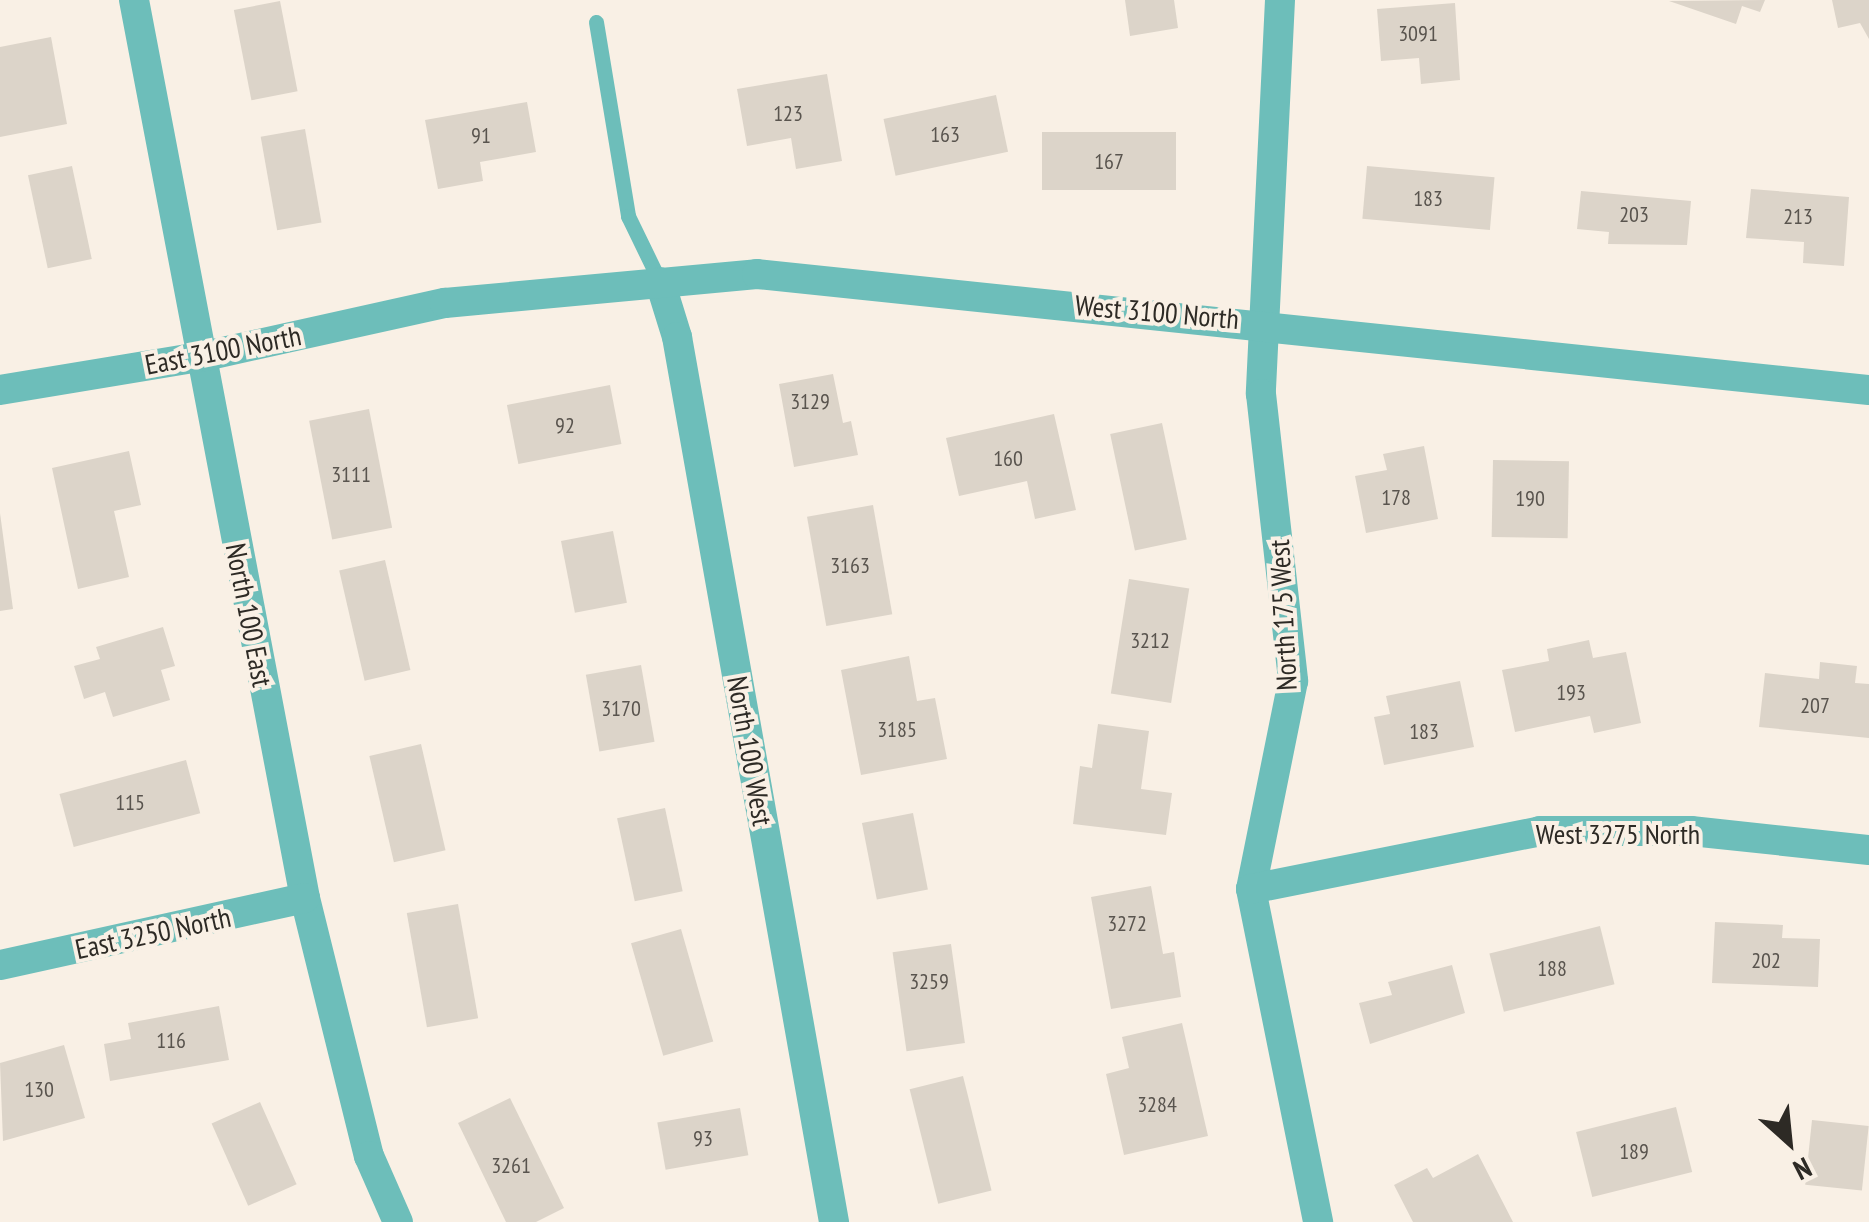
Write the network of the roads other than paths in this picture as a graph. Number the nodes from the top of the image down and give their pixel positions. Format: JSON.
{"nodes":[{"id":1,"x":134,"y":0,"type":"edge"},
{"id":2,"x":1280,"y":0,"type":"edge"},
{"id":3,"x":596,"y":22,"type":"dead end"},
{"id":4,"x":660,"y":282,"type":"junction"},
{"id":5,"x":445,"y":303,"type":"joint"},
{"id":6,"x":1264,"y":322,"type":"junction"},
{"id":7,"x":204,"y":356,"type":"junction"},
{"id":8,"x":0,"y":390,"type":"edge"},
{"id":9,"x":1869,"y":390,"type":"edge"},
{"id":10,"x":1869,"y":850,"type":"edge"},
{"id":11,"x":1251,"y":889,"type":"junction"},
{"id":12,"x":305,"y":898,"type":"junction"},
{"id":13,"x":0,"y":965,"type":"edge"},
{"id":14,"x":398,"y":1222,"type":"edge"},
{"id":15,"x":834,"y":1222,"type":"edge"},
{"id":16,"x":1318,"y":1222,"type":"edge"}],
"edges":[{"from":1,"to":7,"type":"street","name":"North 100 East"},
{"from":2,"to":6,"type":"street","name":"North 175 West"},
{"from":3,"to":4,"type":"lane"},
{"from":4,"to":5,"type":"street","name":"West 3100 North"},
{"from":4,"to":6,"type":"street","name":"West 3100 North"},
{"from":4,"to":15,"type":"street","name":"North 100 West"},
{"from":5,"to":7,"type":"street","name":"East 3100 North"},
{"from":6,"to":9,"type":"street","name":"West 3100 North"},
{"from":6,"to":11,"type":"street","name":"North 175 West"},
{"from":7,"to":8,"type":"street","name":"East 3100 North"},
{"from":7,"to":12,"type":"street","name":"North 100 East"},
{"from":10,"to":11,"type":"street","name":"West 3275 North"},
{"from":11,"to":16,"type":"street","name":"North 175 West"},
{"from":12,"to":13,"type":"street","name":"East 3250 North"},
{"from":12,"to":14,"type":"street","name":"North 100 East"}]}
